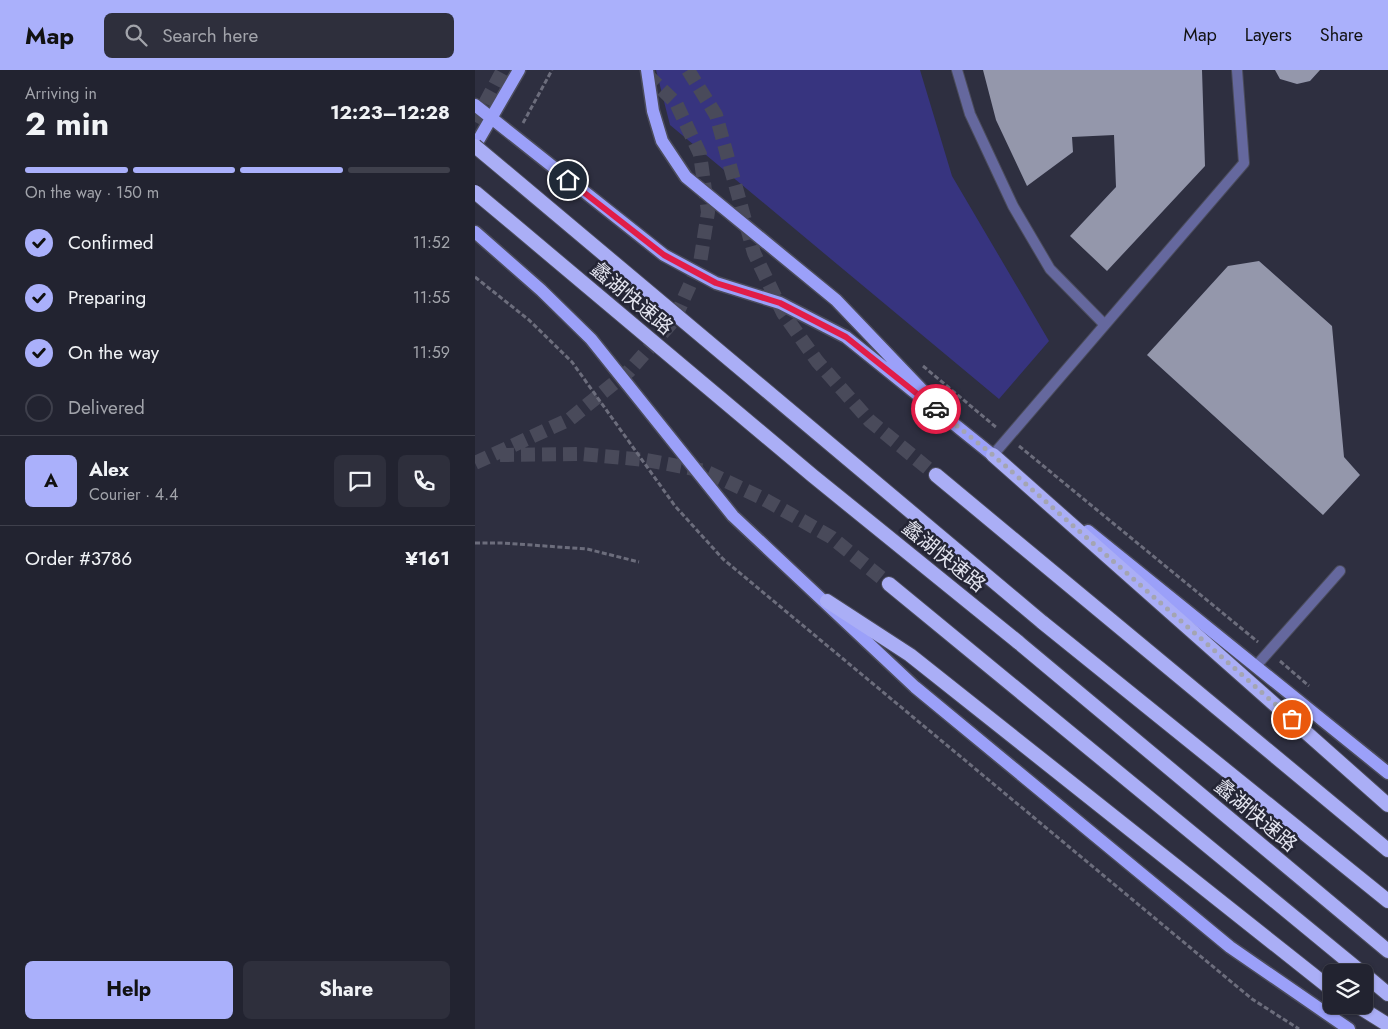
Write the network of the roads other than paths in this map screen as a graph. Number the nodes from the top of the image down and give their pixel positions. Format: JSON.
{"nodes":[{"id":1,"x":519,"y":70,"type":"edge"},
{"id":2,"x":647,"y":70,"type":"edge"},
{"id":3,"x":957,"y":70,"type":"edge"},
{"id":4,"x":1237,"y":70,"type":"edge"},
{"id":5,"x":475,"y":105,"type":"edge"},
{"id":6,"x":491,"y":118,"type":"junction"},
{"id":7,"x":475,"y":146,"type":"edge"},
{"id":8,"x":475,"y":192,"type":"edge"},
{"id":9,"x":475,"y":232,"type":"edge"},
{"id":10,"x":1104,"y":324,"type":"junction"},
{"id":11,"x":958,"y":427,"type":"junction"},
{"id":12,"x":993,"y":455,"type":"junction"},
{"id":13,"x":935,"y":475,"type":"tunnel mouth"},
{"id":14,"x":1340,"y":571,"type":"dead end"},
{"id":15,"x":889,"y":584,"type":"tunnel mouth"},
{"id":16,"x":827,"y":601,"type":"junction"},
{"id":17,"x":1256,"y":666,"type":"junction"},
{"id":18,"x":1388,"y":773,"type":"edge"},
{"id":19,"x":1388,"y":805,"type":"edge"},
{"id":20,"x":1388,"y":850,"type":"edge"},
{"id":21,"x":1388,"y":901,"type":"edge"},
{"id":22,"x":1388,"y":951,"type":"edge"},
{"id":23,"x":1352,"y":964,"type":"edge"},
{"id":24,"x":1373,"y":981,"type":"edge"},
{"id":25,"x":1323,"y":983,"type":"edge"},
{"id":26,"x":1388,"y":994,"type":"edge"},
{"id":27,"x":1370,"y":1014,"type":"edge"},
{"id":28,"x":1388,"y":1025,"type":"edge"},
{"id":29,"x":1349,"y":1029,"type":"edge"}],
"edges":[{"from":1,"to":6,"type":"main road"},
{"from":2,"to":11,"type":"main road"},
{"from":3,"to":10,"type":"lane"},
{"from":4,"to":10,"type":"lane"},
{"from":5,"to":6,"type":"main road"},
{"from":6,"to":7,"type":"main road"},
{"from":6,"to":11,"type":"main road"},
{"from":7,"to":21,"type":"highway","name":"蠡湖快速路","bridge":true},
{"from":8,"to":22,"type":"highway","name":"蠡湖快速路","bridge":true},
{"from":9,"to":16,"type":"main road"},
{"from":10,"to":12,"type":"lane"},
{"from":11,"to":12,"type":"main road"},
{"from":12,"to":17,"type":"main road"},
{"from":12,"to":19,"type":"highway"},
{"from":13,"to":20,"type":"highway"},
{"from":14,"to":17,"type":"lane"},
{"from":15,"to":23,"type":"highway"},
{"from":16,"to":25,"type":"highway"},
{"from":16,"to":29,"type":"main road"},
{"from":17,"to":18,"type":"main road"},
{"from":24,"to":26,"type":"highway"},
{"from":27,"to":28,"type":"highway"}]}
